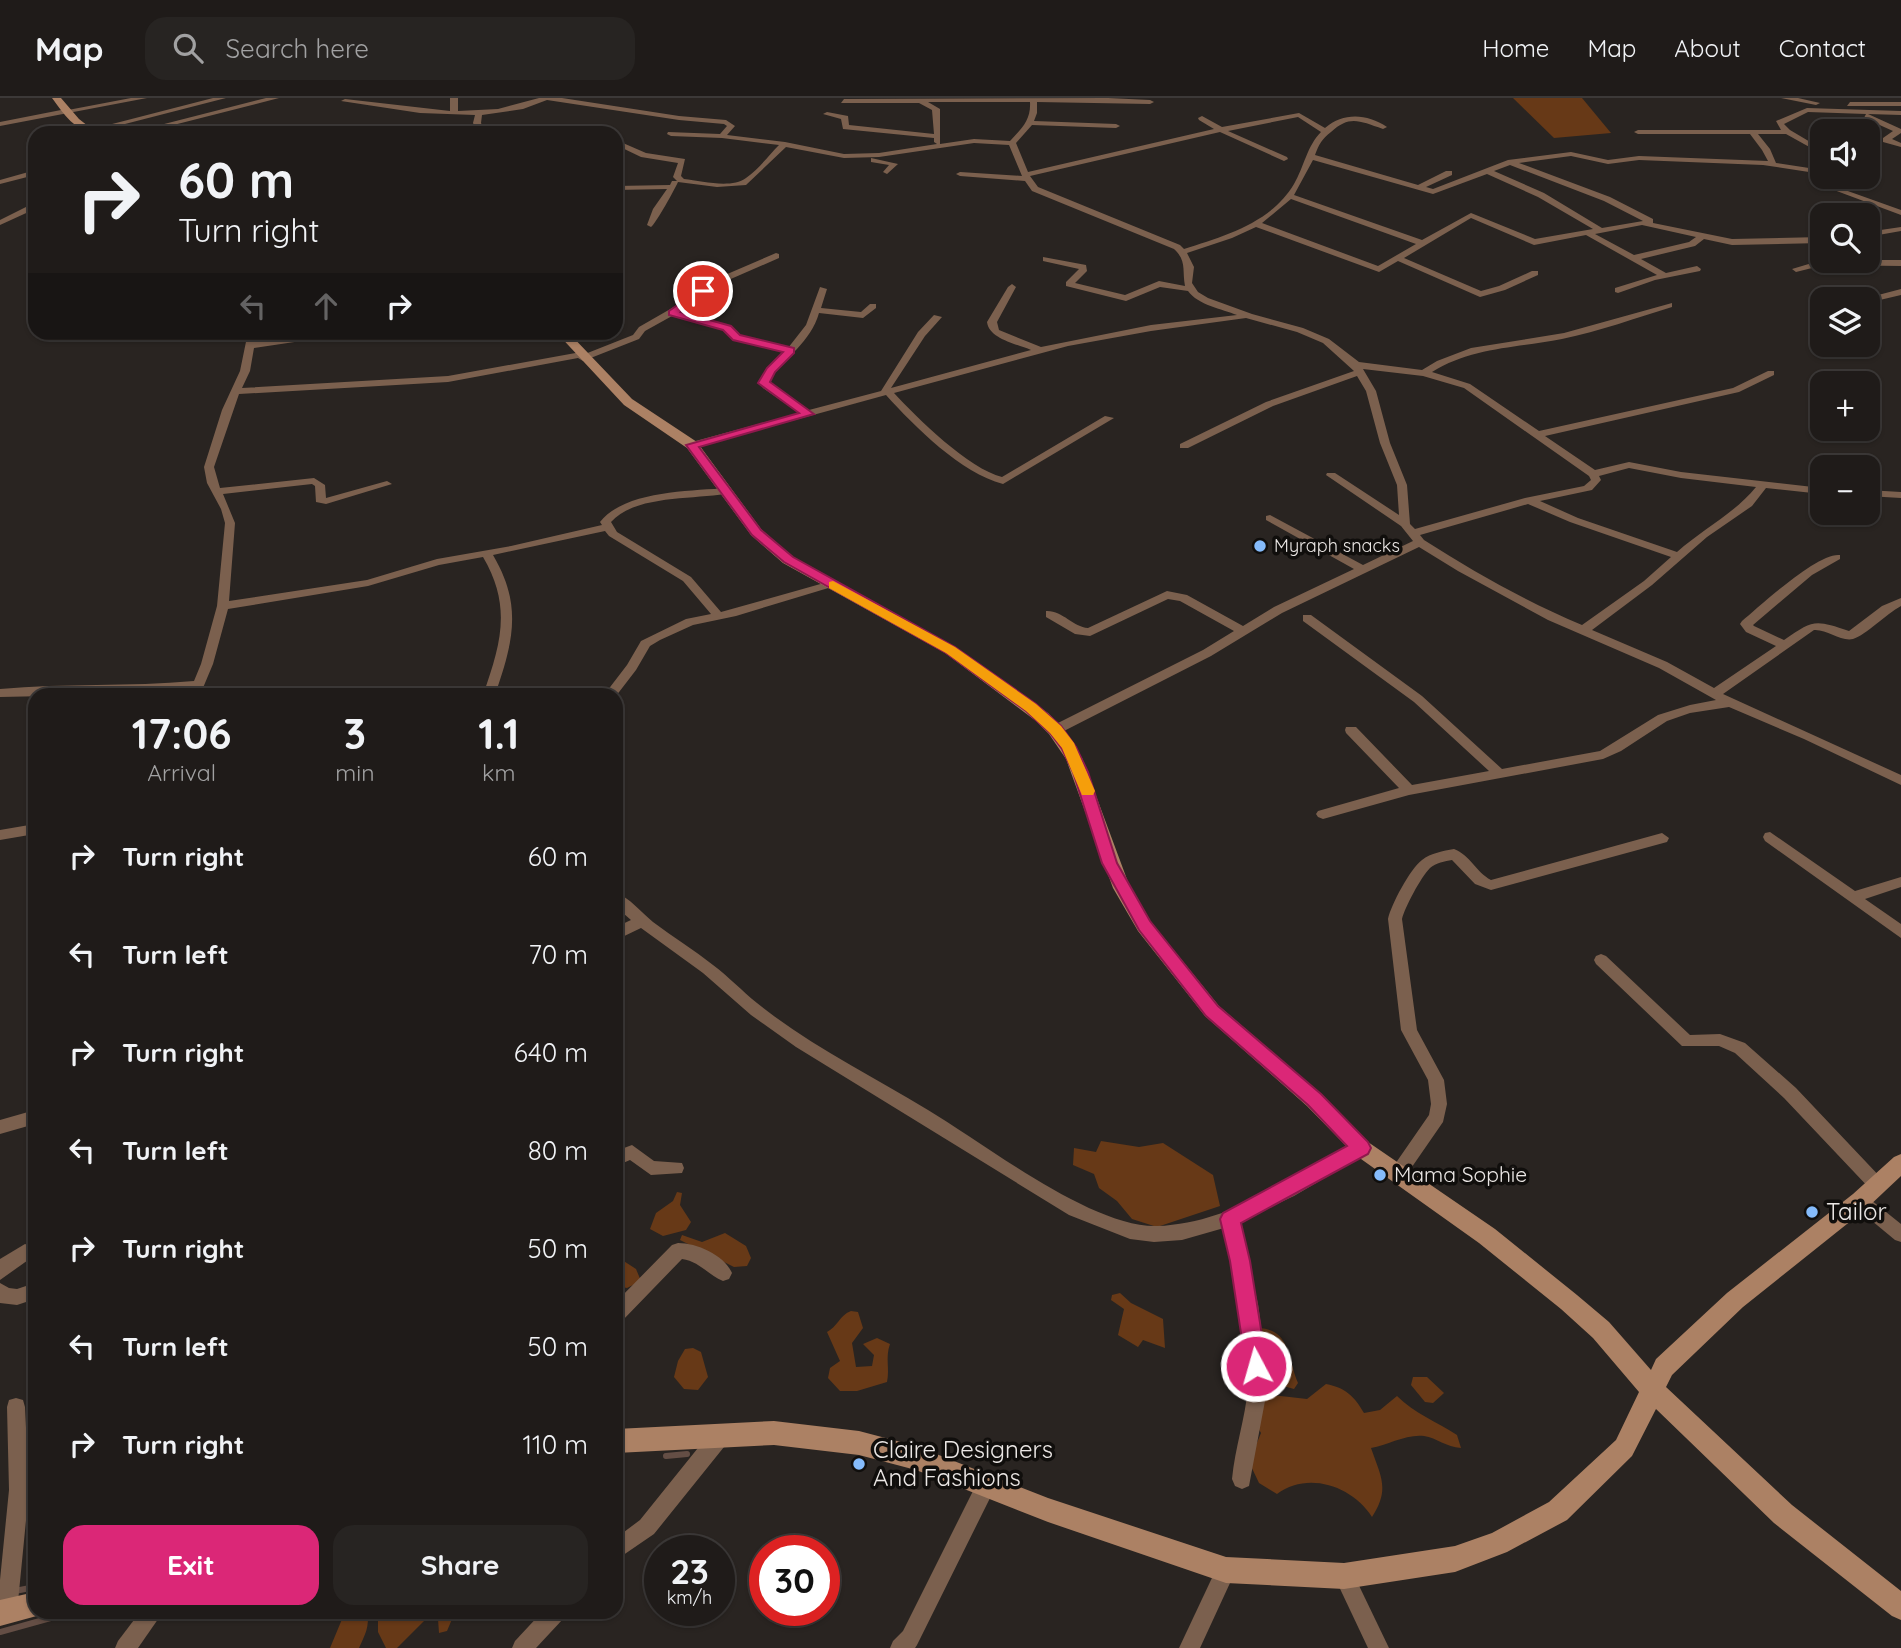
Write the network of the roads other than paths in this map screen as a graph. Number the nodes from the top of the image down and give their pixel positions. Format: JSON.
{"nodes":[{"id":1,"x":95,"y":98,"type":"edge"},
{"id":2,"x":143,"y":98,"type":"edge"},
{"id":3,"x":222,"y":98,"type":"edge"},
{"id":4,"x":275,"y":98,"type":"edge"},
{"id":5,"x":454,"y":98,"type":"edge"},
{"id":6,"x":547,"y":98,"type":"edge"},
{"id":7,"x":1082,"y":98,"type":"edge"},
{"id":8,"x":1785,"y":98,"type":"edge"},
{"id":9,"x":1033,"y":99,"type":"edge"},
{"id":10,"x":873,"y":100,"type":"edge"},
{"id":11,"x":345,"y":101,"type":"dead end"},
{"id":12,"x":844,"y":101,"type":"dead end"},
{"id":13,"x":922,"y":102,"type":"junction"},
{"id":14,"x":1150,"y":102,"type":"dead end"},
{"id":15,"x":1901,"y":104,"type":"edge"},
{"id":16,"x":63,"y":106,"type":"edge"},
{"id":17,"x":479,"y":113,"type":"junction"},
{"id":18,"x":1901,"y":113,"type":"edge"},
{"id":19,"x":454,"y":114,"type":"junction"},
{"id":20,"x":827,"y":114,"type":"dead end"},
{"id":21,"x":1863,"y":114,"type":"junction"},
{"id":22,"x":1202,"y":118,"type":"dead end"},
{"id":23,"x":1031,"y":123,"type":"junction"},
{"id":24,"x":0,"y":124,"type":"edge"},
{"id":25,"x":84,"y":126,"type":"edge"},
{"id":26,"x":113,"y":126,"type":"edge"},
{"id":27,"x":161,"y":126,"type":"edge"},
{"id":28,"x":478,"y":126,"type":"edge"},
{"id":29,"x":1116,"y":127,"type":"dead end"},
{"id":30,"x":1383,"y":127,"type":"dead end"},
{"id":31,"x":1221,"y":130,"type":"junction"},
{"id":32,"x":1327,"y":132,"type":"junction"},
{"id":33,"x":1638,"y":132,"type":"dead end"},
{"id":34,"x":1787,"y":132,"type":"junction"},
{"id":35,"x":671,"y":134,"type":"dead end"},
{"id":36,"x":1754,"y":134,"type":"junction"},
{"id":37,"x":938,"y":135,"type":"junction"},
{"id":38,"x":723,"y":136,"type":"junction"},
{"id":39,"x":1012,"y":143,"type":"junction"},
{"id":40,"x":785,"y":144,"type":"junction"},
{"id":41,"x":623,"y":145,"type":"edge"},
{"id":42,"x":1810,"y":145,"type":"edge"},
{"id":43,"x":1901,"y":145,"type":"edge"},
{"id":44,"x":938,"y":147,"type":"junction"},
{"id":45,"x":868,"y":156,"type":"junction"},
{"id":46,"x":1313,"y":157,"type":"junction"},
{"id":47,"x":1284,"y":159,"type":"dead end"},
{"id":48,"x":1511,"y":162,"type":"junction"},
{"id":49,"x":1773,"y":164,"type":"junction"},
{"id":50,"x":1810,"y":170,"type":"edge"},
{"id":51,"x":887,"y":172,"type":"dead end"},
{"id":52,"x":1490,"y":172,"type":"junction"},
{"id":53,"x":1449,"y":173,"type":"dead end"},
{"id":54,"x":960,"y":174,"type":"dead end"},
{"id":55,"x":28,"y":175,"type":"edge"},
{"id":56,"x":1026,"y":177,"type":"junction"},
{"id":57,"x":679,"y":180,"type":"junction"},
{"id":58,"x":0,"y":182,"type":"edge"},
{"id":59,"x":671,"y":187,"type":"junction"},
{"id":60,"x":623,"y":188,"type":"edge"},
{"id":61,"x":1418,"y":188,"type":"junction"},
{"id":62,"x":1839,"y":189,"type":"edge"},
{"id":63,"x":1289,"y":197,"type":"junction"},
{"id":64,"x":28,"y":209,"type":"edge"},
{"id":65,"x":1901,"y":213,"type":"edge"},
{"id":66,"x":0,"y":223,"type":"edge"},
{"id":67,"x":1654,"y":224,"type":"junction"},
{"id":68,"x":651,"y":225,"type":"dead end"},
{"id":69,"x":1259,"y":225,"type":"junction"},
{"id":70,"x":1600,"y":229,"type":"junction"},
{"id":71,"x":1901,"y":229,"type":"edge"},
{"id":72,"x":1586,"y":233,"type":"junction"},
{"id":73,"x":1880,"y":233,"type":"edge"},
{"id":74,"x":1701,"y":237,"type":"junction"},
{"id":75,"x":1810,"y":240,"type":"edge"},
{"id":76,"x":1423,"y":243,"type":"junction"},
{"id":77,"x":1182,"y":252,"type":"junction"},
{"id":78,"x":776,"y":256,"type":"dead end"},
{"id":79,"x":1632,"y":258,"type":"junction"},
{"id":80,"x":1046,"y":259,"type":"dead end"},
{"id":81,"x":1400,"y":259,"type":"junction"},
{"id":82,"x":1901,"y":263,"type":"edge"},
{"id":83,"x":1697,"y":269,"type":"dead end"},
{"id":84,"x":1796,"y":269,"type":"dead end"},
{"id":85,"x":1535,"y":273,"type":"dead end"},
{"id":86,"x":1666,"y":275,"type":"junction"},
{"id":87,"x":1012,"y":287,"type":"dead end"},
{"id":88,"x":823,"y":289,"type":"dead end"},
{"id":89,"x":1190,"y":289,"type":"junction"},
{"id":90,"x":1618,"y":290,"type":"dead end"},
{"id":91,"x":1901,"y":292,"type":"edge"},
{"id":92,"x":1880,"y":297,"type":"edge"},
{"id":93,"x":1669,"y":305,"type":"dead end"},
{"id":94,"x":873,"y":306,"type":"dead end"},
{"id":95,"x":816,"y":310,"type":"junction"},
{"id":96,"x":673,"y":313,"type":"junction"},
{"id":97,"x":1249,"y":316,"type":"junction"},
{"id":98,"x":937,"y":317,"type":"dead end"},
{"id":99,"x":251,"y":340,"type":"edge"},
{"id":100,"x":296,"y":340,"type":"edge"},
{"id":101,"x":568,"y":340,"type":"edge"},
{"id":102,"x":250,"y":346,"type":"junction"},
{"id":103,"x":1040,"y":350,"type":"junction"},
{"id":104,"x":790,"y":351,"type":"junction"},
{"id":105,"x":582,"y":357,"type":"junction"},
{"id":106,"x":1358,"y":369,"type":"junction"},
{"id":107,"x":1424,"y":373,"type":"junction"},
{"id":108,"x":1771,"y":373,"type":"dead end"},
{"id":109,"x":235,"y":391,"type":"junction"},
{"id":110,"x":888,"y":392,"type":"junction"},
{"id":111,"x":808,"y":414,"type":"junction"},
{"id":112,"x":1109,"y":418,"type":"dead end"},
{"id":113,"x":1536,"y":435,"type":"junction"},
{"id":114,"x":692,"y":445,"type":"junction"},
{"id":115,"x":1184,"y":446,"type":"dead end"},
{"id":116,"x":1594,"y":474,"type":"junction"},
{"id":117,"x":1331,"y":475,"type":"dead end"},
{"id":118,"x":387,"y":484,"type":"dead end"},
{"id":119,"x":1764,"y":484,"type":"junction"},
{"id":120,"x":1810,"y":490,"type":"edge"},
{"id":121,"x":727,"y":491,"type":"junction"},
{"id":122,"x":216,"y":492,"type":"junction"},
{"id":123,"x":1880,"y":494,"type":"edge"},
{"id":124,"x":1901,"y":495,"type":"edge"},
{"id":125,"x":1529,"y":500,"type":"junction"},
{"id":126,"x":1269,"y":518,"type":"dead end"},
{"id":127,"x":607,"y":527,"type":"junction"},
{"id":128,"x":1413,"y":533,"type":"junction"},
{"id":129,"x":486,"y":553,"type":"junction"},
{"id":130,"x":1679,"y":555,"type":"junction"},
{"id":131,"x":1836,"y":557,"type":"dead end"},
{"id":132,"x":1364,"y":570,"type":"junction"},
{"id":133,"x":831,"y":584,"type":"junction"},
{"id":134,"x":1901,"y":602,"type":"edge"},
{"id":135,"x":223,"y":606,"type":"junction"},
{"id":136,"x":1051,"y":614,"type":"dead end"},
{"id":137,"x":718,"y":615,"type":"junction"},
{"id":138,"x":1307,"y":618,"type":"dead end"},
{"id":139,"x":1242,"y":631,"type":"junction"},
{"id":140,"x":1582,"y":631,"type":"junction"},
{"id":141,"x":1784,"y":645,"type":"junction"},
{"id":142,"x":197,"y":688,"type":"edge"},
{"id":143,"x":491,"y":688,"type":"edge"},
{"id":144,"x":616,"y":688,"type":"edge"},
{"id":145,"x":28,"y":691,"type":"edge"},
{"id":146,"x":0,"y":694,"type":"edge"},
{"id":147,"x":1713,"y":695,"type":"junction"},
{"id":148,"x":1730,"y":703,"type":"junction"},
{"id":149,"x":1055,"y":730,"type":"junction"},
{"id":150,"x":1351,"y":730,"type":"dead end"},
{"id":151,"x":1499,"y":772,"type":"junction"},
{"id":152,"x":1897,"y":774,"type":"edge"},
{"id":153,"x":1409,"y":790,"type":"junction"},
{"id":154,"x":1323,"y":814,"type":"dead end"},
{"id":155,"x":28,"y":830,"type":"edge"},
{"id":156,"x":0,"y":835,"type":"edge"},
{"id":157,"x":1770,"y":837,"type":"dead end"},
{"id":158,"x":1662,"y":838,"type":"dead end"},
{"id":159,"x":1901,"y":882,"type":"edge"},
{"id":160,"x":1853,"y":897,"type":"junction"},
{"id":161,"x":623,"y":905,"type":"edge"},
{"id":162,"x":639,"y":922,"type":"junction"},
{"id":163,"x":623,"y":930,"type":"edge"},
{"id":164,"x":1901,"y":932,"type":"edge"},
{"id":165,"x":1601,"y":960,"type":"dead end"},
{"id":166,"x":28,"y":1119,"type":"edge"},
{"id":167,"x":0,"y":1127,"type":"edge"},
{"id":168,"x":1361,"y":1148,"type":"junction"},
{"id":169,"x":623,"y":1154,"type":"edge"},
{"id":170,"x":1901,"y":1163,"type":"edge"},
{"id":171,"x":676,"y":1168,"type":"dead end"},
{"id":172,"x":1399,"y":1172,"type":"junction"},
{"id":173,"x":1869,"y":1193,"type":"junction"},
{"id":174,"x":1230,"y":1219,"type":"junction"},
{"id":175,"x":1901,"y":1234,"type":"edge"},
{"id":176,"x":24,"y":1252,"type":"dead end"},
{"id":177,"x":0,"y":1272,"type":"edge"},
{"id":178,"x":723,"y":1273,"type":"dead end"},
{"id":179,"x":0,"y":1291,"type":"edge"},
{"id":180,"x":28,"y":1293,"type":"edge"},
{"id":181,"x":623,"y":1308,"type":"edge"},
{"id":182,"x":1654,"y":1391,"type":"junction"},
{"id":183,"x":16,"y":1407,"type":"dead end"},
{"id":184,"x":721,"y":1435,"type":"junction"},
{"id":185,"x":623,"y":1441,"type":"edge"},
{"id":186,"x":1242,"y":1479,"type":"dead end"},
{"id":187,"x":986,"y":1486,"type":"junction"},
{"id":188,"x":623,"y":1545,"type":"edge"},
{"id":189,"x":1226,"y":1570,"type":"junction"},
{"id":190,"x":1344,"y":1576,"type":"junction"},
{"id":191,"x":28,"y":1607,"type":"edge"},
{"id":192,"x":1901,"y":1607,"type":"edge"},
{"id":193,"x":4,"y":1612,"type":"edge"},
{"id":194,"x":148,"y":1619,"type":"edge"},
{"id":195,"x":549,"y":1619,"type":"edge"},
{"id":196,"x":125,"y":1648,"type":"edge"},
{"id":197,"x":522,"y":1648,"type":"edge"},
{"id":198,"x":900,"y":1648,"type":"edge"},
{"id":199,"x":1189,"y":1648,"type":"edge"},
{"id":200,"x":1379,"y":1648,"type":"edge"}],
"edges":[{"from":1,"to":16,"type":"street"},
{"from":2,"to":16,"type":"street"},
{"from":3,"to":26,"type":"street"},
{"from":4,"to":27,"type":"street"},
{"from":5,"to":19,"type":"street"},
{"from":6,"to":17,"type":"street"},
{"from":6,"to":38,"type":"street"},
{"from":7,"to":9,"type":"street"},
{"from":7,"to":14,"type":"street"},
{"from":8,"to":15,"type":"street"},
{"from":9,"to":13,"type":"street"},
{"from":9,"to":23,"type":"street"},
{"from":10,"to":12,"type":"street"},
{"from":10,"to":13,"type":"street"},
{"from":11,"to":19,"type":"street"},
{"from":13,"to":37,"type":"street"},
{"from":16,"to":24,"type":"street"},
{"from":16,"to":25,"type":"street"},
{"from":17,"to":19,"type":"street"},
{"from":17,"to":28,"type":"street"},
{"from":18,"to":21,"type":"street"},
{"from":20,"to":37,"type":"street"},
{"from":21,"to":34,"type":"street"},
{"from":21,"to":43,"type":"street"},
{"from":22,"to":31,"type":"street"},
{"from":23,"to":29,"type":"street"},
{"from":23,"to":39,"type":"street"},
{"from":30,"to":32,"type":"street"},
{"from":31,"to":32,"type":"street"},
{"from":31,"to":47,"type":"street"},
{"from":31,"to":56,"type":"street"},
{"from":32,"to":46,"type":"street"},
{"from":33,"to":36,"type":"street"},
{"from":34,"to":36,"type":"street"},
{"from":34,"to":42,"type":"street"},
{"from":35,"to":38,"type":"street"},
{"from":36,"to":49,"type":"street"},
{"from":37,"to":44,"type":"street"},
{"from":38,"to":40,"type":"street"},
{"from":39,"to":44,"type":"street"},
{"from":39,"to":56,"type":"street"},
{"from":40,"to":45,"type":"street"},
{"from":40,"to":57,"type":"street"},
{"from":41,"to":57,"type":"street"},
{"from":44,"to":45,"type":"street"},
{"from":45,"to":51,"type":"street"},
{"from":46,"to":61,"type":"street"},
{"from":46,"to":63,"type":"street"},
{"from":48,"to":49,"type":"street"},
{"from":48,"to":52,"type":"street"},
{"from":48,"to":67,"type":"street"},
{"from":49,"to":50,"type":"street"},
{"from":52,"to":61,"type":"street"},
{"from":52,"to":70,"type":"street"},
{"from":53,"to":61,"type":"street"},
{"from":54,"to":56,"type":"street"},
{"from":55,"to":58,"type":"street"},
{"from":56,"to":77,"type":"street"},
{"from":57,"to":59,"type":"street"},
{"from":59,"to":60,"type":"street"},
{"from":59,"to":68,"type":"street"},
{"from":62,"to":65,"type":"street"},
{"from":63,"to":69,"type":"street"},
{"from":63,"to":76,"type":"street"},
{"from":64,"to":66,"type":"street"},
{"from":67,"to":70,"type":"street"},
{"from":67,"to":74,"type":"street"},
{"from":69,"to":77,"type":"street"},
{"from":69,"to":81,"type":"street"},
{"from":70,"to":72,"type":"street"},
{"from":71,"to":73,"type":"street"},
{"from":72,"to":76,"type":"street"},
{"from":72,"to":79,"type":"street"},
{"from":74,"to":75,"type":"street"},
{"from":74,"to":79,"type":"street"},
{"from":76,"to":81,"type":"street"},
{"from":77,"to":89,"type":"street"},
{"from":78,"to":96,"type":"street"},
{"from":79,"to":86,"type":"street"},
{"from":80,"to":89,"type":"street"},
{"from":81,"to":85,"type":"street"},
{"from":82,"to":84,"type":"street"},
{"from":83,"to":86,"type":"street"},
{"from":86,"to":90,"type":"street"},
{"from":87,"to":103,"type":"street"},
{"from":88,"to":95,"type":"street"},
{"from":89,"to":97,"type":"street"},
{"from":91,"to":92,"type":"street"},
{"from":93,"to":107,"type":"street"},
{"from":94,"to":95,"type":"street"},
{"from":95,"to":104,"type":"street"},
{"from":96,"to":104,"type":"street"},
{"from":96,"to":105,"type":"street"},
{"from":97,"to":103,"type":"street"},
{"from":97,"to":106,"type":"street"},
{"from":98,"to":110,"type":"street"},
{"from":99,"to":102,"type":"street"},
{"from":100,"to":102,"type":"street"},
{"from":101,"to":105,"type":"street"},
{"from":102,"to":109,"type":"street"},
{"from":103,"to":110,"type":"street"},
{"from":104,"to":111,"type":"street"},
{"from":105,"to":109,"type":"street"},
{"from":105,"to":114,"type":"street"},
{"from":106,"to":107,"type":"street"},
{"from":106,"to":115,"type":"street"},
{"from":106,"to":128,"type":"street"},
{"from":107,"to":113,"type":"street"},
{"from":108,"to":113,"type":"street"},
{"from":109,"to":122,"type":"street"},
{"from":110,"to":111,"type":"street"},
{"from":110,"to":112,"type":"street"},
{"from":111,"to":114,"type":"street"},
{"from":113,"to":116,"type":"street"},
{"from":114,"to":121,"type":"street"},
{"from":116,"to":119,"type":"street"},
{"from":116,"to":125,"type":"street"},
{"from":117,"to":128,"type":"street"},
{"from":118,"to":122,"type":"street"},
{"from":119,"to":120,"type":"street"},
{"from":119,"to":130,"type":"street"},
{"from":121,"to":127,"type":"street"},
{"from":121,"to":133,"type":"street"},
{"from":122,"to":135,"type":"street"},
{"from":123,"to":124,"type":"street"},
{"from":125,"to":128,"type":"street"},
{"from":125,"to":130,"type":"street"},
{"from":126,"to":132,"type":"street"},
{"from":127,"to":129,"type":"street"},
{"from":127,"to":137,"type":"street"},
{"from":128,"to":132,"type":"street"},
{"from":128,"to":140,"type":"street"},
{"from":129,"to":135,"type":"street"},
{"from":129,"to":143,"type":"street"},
{"from":130,"to":140,"type":"street"},
{"from":131,"to":141,"type":"street"},
{"from":132,"to":139,"type":"street"},
{"from":133,"to":137,"type":"street"},
{"from":133,"to":149,"type":"street"},
{"from":134,"to":141,"type":"street"},
{"from":135,"to":142,"type":"street"},
{"from":136,"to":139,"type":"street"},
{"from":137,"to":144,"type":"street"},
{"from":138,"to":151,"type":"street"},
{"from":139,"to":149,"type":"street"},
{"from":140,"to":147,"type":"street"},
{"from":141,"to":147,"type":"street"},
{"from":145,"to":146,"type":"street"},
{"from":147,"to":148,"type":"street"},
{"from":148,"to":151,"type":"street"},
{"from":148,"to":152,"type":"street"},
{"from":149,"to":168,"type":"street"},
{"from":150,"to":153,"type":"street"},
{"from":151,"to":153,"type":"street"},
{"from":153,"to":154,"type":"street"},
{"from":155,"to":156,"type":"street"},
{"from":157,"to":160,"type":"street"},
{"from":158,"to":172,"type":"street"},
{"from":159,"to":160,"type":"street"},
{"from":160,"to":164,"type":"street"},
{"from":161,"to":162,"type":"street"},
{"from":162,"to":163,"type":"street"},
{"from":162,"to":174,"type":"street"},
{"from":165,"to":173,"type":"street"},
{"from":166,"to":167,"type":"street"},
{"from":168,"to":172,"type":"street"},
{"from":168,"to":174,"type":"street"},
{"from":169,"to":171,"type":"street"},
{"from":170,"to":173,"type":"street"},
{"from":172,"to":182,"type":"street"},
{"from":173,"to":175,"type":"street"},
{"from":173,"to":182,"type":"street"},
{"from":174,"to":186,"type":"street"},
{"from":176,"to":177,"type":"street"},
{"from":178,"to":181,"type":"street"},
{"from":179,"to":180,"type":"street"},
{"from":182,"to":190,"type":"street"},
{"from":182,"to":192,"type":"street"},
{"from":183,"to":193,"type":"street"},
{"from":184,"to":185,"type":"street"},
{"from":184,"to":187,"type":"street"},
{"from":184,"to":188,"type":"street"},
{"from":187,"to":189,"type":"street"},
{"from":187,"to":198,"type":"street"},
{"from":189,"to":190,"type":"street"},
{"from":189,"to":199,"type":"street"},
{"from":190,"to":200,"type":"street"},
{"from":191,"to":193,"type":"street"},
{"from":194,"to":196,"type":"street"},
{"from":195,"to":197,"type":"street"}]}
